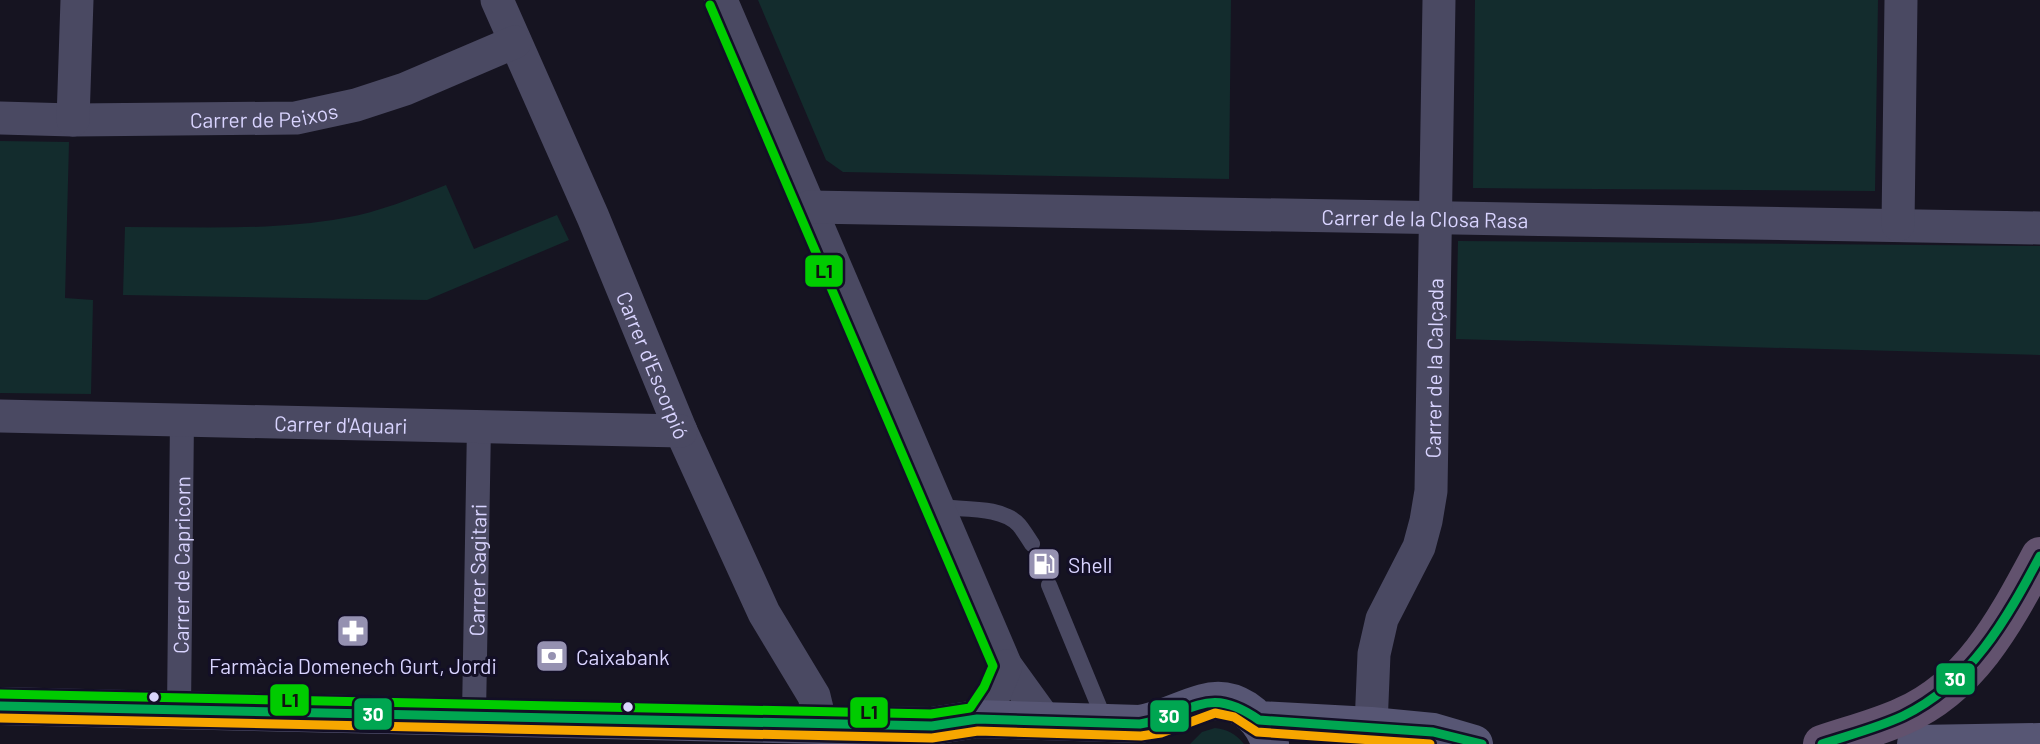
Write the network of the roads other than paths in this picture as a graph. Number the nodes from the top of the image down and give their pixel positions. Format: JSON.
{"nodes":[{"id":1,"x":77,"y":0,"type":"edge"},
{"id":2,"x":497,"y":0,"type":"edge"},
{"id":3,"x":722,"y":0,"type":"edge"},
{"id":4,"x":1439,"y":0,"type":"edge"},
{"id":5,"x":1901,"y":0,"type":"edge"},
{"id":6,"x":514,"y":42,"type":"junction"},
{"id":7,"x":0,"y":118,"type":"edge"},
{"id":8,"x":73,"y":120,"type":"junction"},
{"id":9,"x":809,"y":207,"type":"junction"},
{"id":10,"x":1436,"y":217,"type":"junction"},
{"id":11,"x":1898,"y":225,"type":"junction"},
{"id":12,"x":2040,"y":228,"type":"edge"},
{"id":13,"x":0,"y":416,"type":"edge"},
{"id":14,"x":182,"y":418,"type":"junction"},
{"id":15,"x":479,"y":425,"type":"junction"},
{"id":16,"x":681,"y":431,"type":"junction"},
{"id":17,"x":939,"y":507,"type":"junction"},
{"id":18,"x":1032,"y":544,"type":"dead end"},
{"id":19,"x":2040,"y":556,"type":"edge"},
{"id":20,"x":1049,"y":585,"type":"dead end"},
{"id":21,"x":1006,"y":666,"type":"junction"},
{"id":22,"x":0,"y":706,"type":"edge"},
{"id":23,"x":1192,"y":707,"type":"junction"},
{"id":24,"x":40,"y":708,"type":"junction"},
{"id":25,"x":179,"y":710,"type":"junction"},
{"id":26,"x":474,"y":715,"type":"junction"},
{"id":27,"x":0,"y":717,"type":"edge"},
{"id":28,"x":977,"y":719,"type":"junction"},
{"id":29,"x":1106,"y":723,"type":"junction"},
{"id":30,"x":821,"y":724,"type":"junction"},
{"id":31,"x":932,"y":726,"type":"junction"},
{"id":32,"x":1371,"y":726,"type":"junction"},
{"id":33,"x":1045,"y":732,"type":"edge"},
{"id":34,"x":1265,"y":732,"type":"edge"},
{"id":35,"x":2040,"y":742,"type":"edge"},
{"id":36,"x":1164,"y":744,"type":"edge"},
{"id":37,"x":1473,"y":744,"type":"edge"},
{"id":38,"x":1482,"y":744,"type":"edge"},
{"id":39,"x":1822,"y":744,"type":"edge"},
{"id":40,"x":1916,"y":744,"type":"edge"}],
"edges":[{"from":1,"to":8,"type":"street"},
{"from":2,"to":6,"type":"street","name":"Carrer d'Escorpió"},
{"from":3,"to":9,"type":"street"},
{"from":4,"to":10,"type":"street","name":"Carrer de la Calçada"},
{"from":5,"to":11,"type":"street"},
{"from":6,"to":8,"type":"street","name":"Carrer de Peixos"},
{"from":6,"to":16,"type":"street","name":"Carrer d'Escorpió"},
{"from":7,"to":8,"type":"street","name":"Carrer de Peixos"},
{"from":9,"to":10,"type":"street","name":"Carrer de la Closa Rasa"},
{"from":9,"to":17,"type":"street"},
{"from":10,"to":11,"type":"street","name":"Carrer de la Closa Rasa"},
{"from":10,"to":32,"type":"street","name":"Carrer de la Calçada"},
{"from":11,"to":12,"type":"street","name":"Carrer de la Closa Rasa"},
{"from":13,"to":14,"type":"street","name":"Carrer d'Aquari"},
{"from":14,"to":15,"type":"street","name":"Carrer d'Aquari"},
{"from":14,"to":25,"type":"street","name":"Carrer de Capricorn"},
{"from":15,"to":16,"type":"street","name":"Carrer d'Aquari"},
{"from":15,"to":26,"type":"street","name":"Carrer Sagitari"},
{"from":16,"to":30,"type":"street","name":"Carrer d'Escorpió"},
{"from":17,"to":18,"type":"lane"},
{"from":17,"to":21,"type":"street"},
{"from":19,"to":39,"type":"highway"},
{"from":20,"to":29,"type":"lane"},
{"from":21,"to":28,"type":"street"},
{"from":21,"to":33,"type":"street"},
{"from":22,"to":24,"type":"main road"},
{"from":23,"to":29,"type":"main road"},
{"from":23,"to":34,"type":"main road"},
{"from":23,"to":36,"type":"main road"},
{"from":24,"to":25,"type":"main road"},
{"from":24,"to":27,"type":"main road"},
{"from":25,"to":26,"type":"main road"},
{"from":26,"to":30,"type":"main road"},
{"from":28,"to":31,"type":"main road"},
{"from":28,"to":33,"type":"main road"},
{"from":29,"to":33,"type":"main road"},
{"from":30,"to":31,"type":"main road"},
{"from":31,"to":33,"type":"main road"},
{"from":32,"to":34,"type":"main road"},
{"from":32,"to":37,"type":"main road"},
{"from":35,"to":40,"type":"main road"},
{"from":37,"to":38,"type":"main road"}]}
